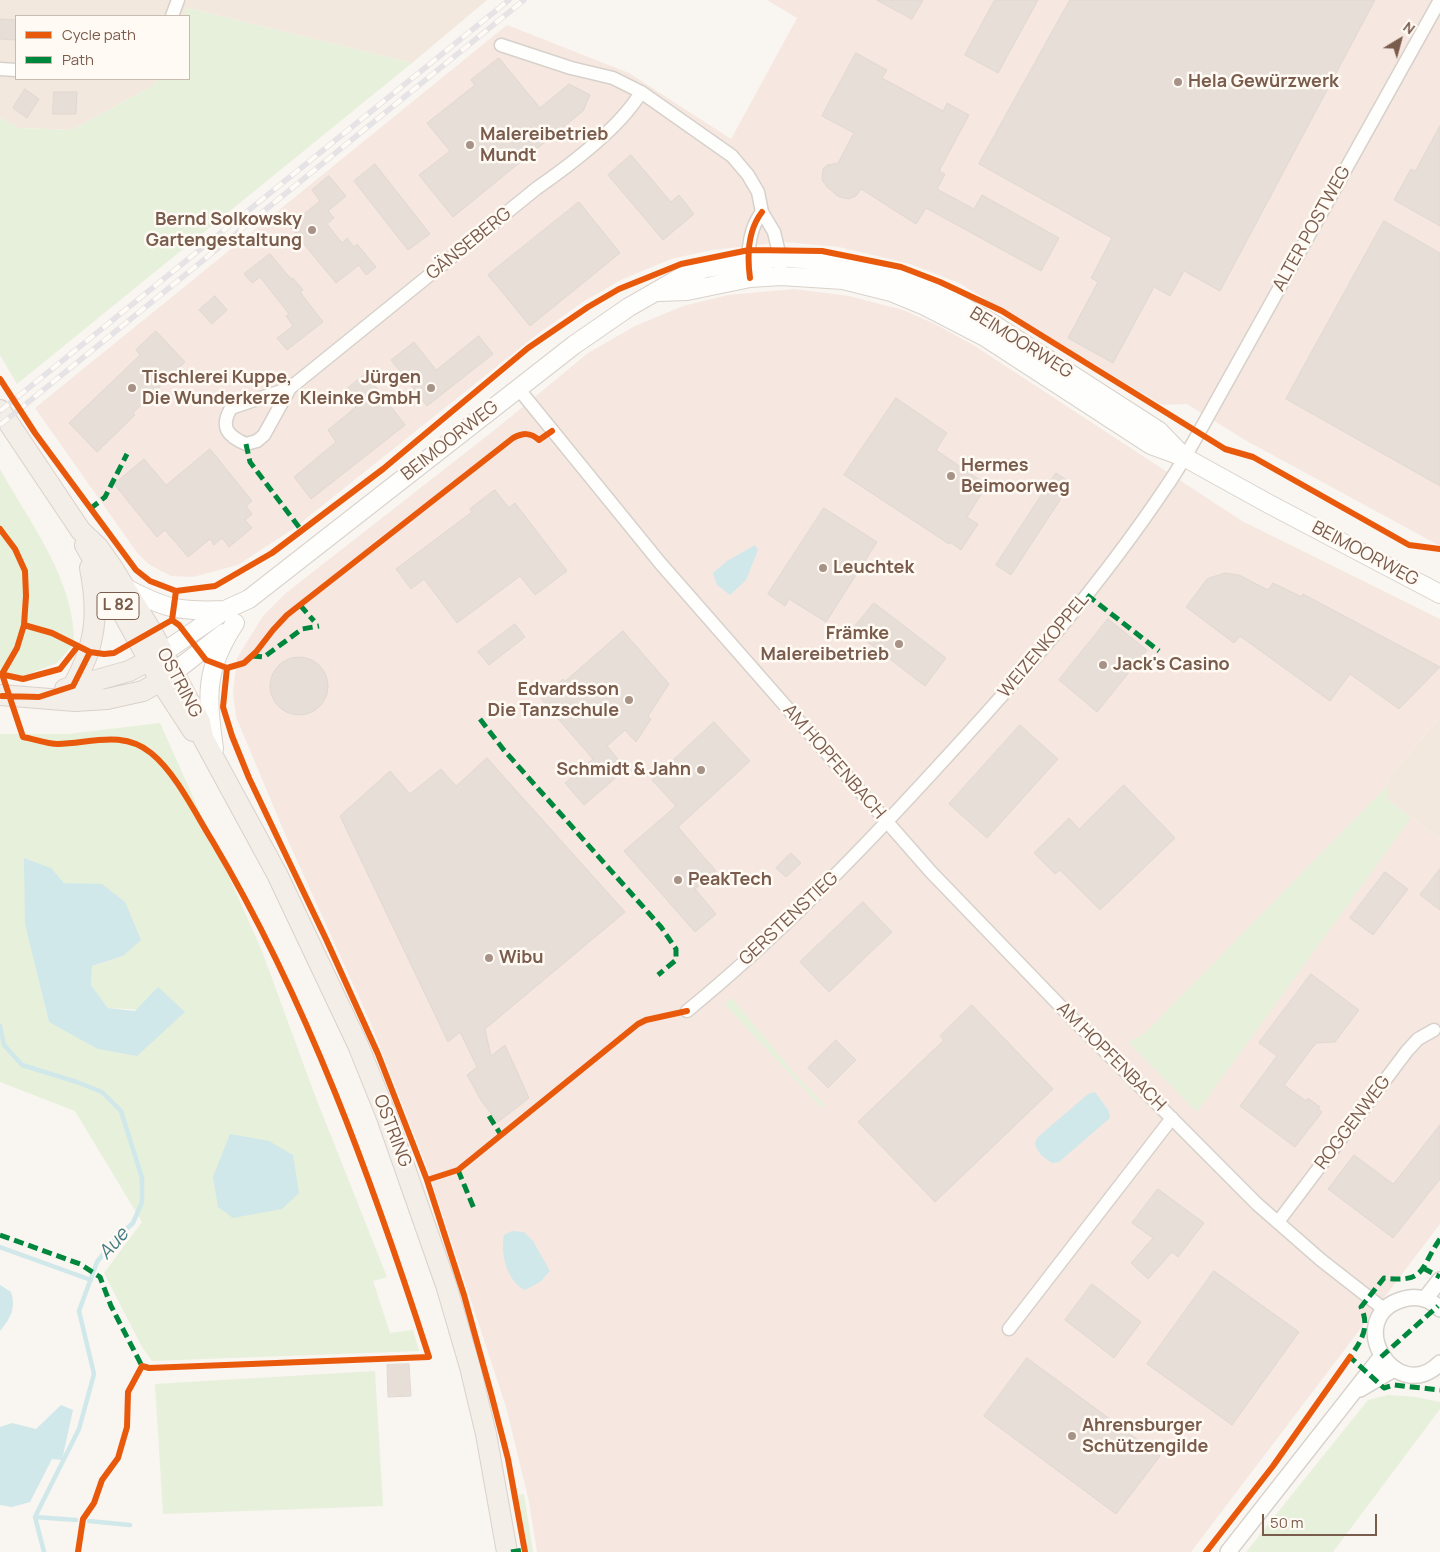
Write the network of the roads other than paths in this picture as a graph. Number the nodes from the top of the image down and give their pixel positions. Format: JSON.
{"nodes":[{"id":1,"x":178,"y":0,"type":"edge"},
{"id":2,"x":1440,"y":0,"type":"edge"},
{"id":3,"x":172,"y":15,"type":"edge"},
{"id":4,"x":501,"y":45,"type":"dead end"},
{"id":5,"x":0,"y":69,"type":"edge"},
{"id":6,"x":15,"y":70,"type":"edge"},
{"id":7,"x":640,"y":92,"type":"junction"},
{"id":8,"x":762,"y":212,"type":"junction"},
{"id":9,"x":780,"y":258,"type":"junction"},
{"id":10,"x":748,"y":260,"type":"junction"},
{"id":11,"x":781,"y":276,"type":"junction"},
{"id":12,"x":750,"y":278,"type":"junction"},
{"id":13,"x":658,"y":292,"type":"junction"},
{"id":14,"x":290,"y":388,"type":"junction"},
{"id":15,"x":517,"y":388,"type":"junction"},
{"id":16,"x":0,"y":410,"type":"edge"},
{"id":17,"x":1184,"y":457,"type":"junction"},
{"id":18,"x":81,"y":531,"type":"junction"},
{"id":19,"x":87,"y":552,"type":"junction"},
{"id":20,"x":124,"y":587,"type":"junction"},
{"id":21,"x":1440,"y":594,"type":"edge"},
{"id":22,"x":230,"y":617,"type":"junction"},
{"id":23,"x":157,"y":657,"type":"junction"},
{"id":24,"x":168,"y":677,"type":"junction"},
{"id":25,"x":73,"y":686,"type":"junction"},
{"id":26,"x":0,"y":695,"type":"edge"},
{"id":27,"x":39,"y":697,"type":"junction"},
{"id":28,"x":215,"y":762,"type":"junction"},
{"id":29,"x":886,"y":823,"type":"junction"},
{"id":30,"x":687,"y":1011,"type":"dead end"},
{"id":31,"x":1434,"y":1030,"type":"dead end"},
{"id":32,"x":1172,"y":1118,"type":"junction"},
{"id":33,"x":1278,"y":1222,"type":"junction"},
{"id":34,"x":1440,"y":1280,"type":"edge"},
{"id":35,"x":1436,"y":1303,"type":"edge"},
{"id":36,"x":1384,"y":1310,"type":"junction"},
{"id":37,"x":1009,"y":1330,"type":"dead end"},
{"id":38,"x":1381,"y":1357,"type":"junction"},
{"id":39,"x":1440,"y":1363,"type":"edge"},
{"id":40,"x":1394,"y":1369,"type":"junction"},
{"id":41,"x":1351,"y":1396,"type":"junction"},
{"id":42,"x":507,"y":1552,"type":"edge"},
{"id":43,"x":1228,"y":1552,"type":"edge"}],
"edges":[{"from":1,"to":3,"type":"street"},
{"from":2,"to":17,"type":"street","name":"ALTER POSTWEG"},
{"from":4,"to":7,"type":"street"},
{"from":5,"to":6,"type":"street"},
{"from":7,"to":8,"type":"street"},
{"from":7,"to":14,"type":"street","name":"GÄNSEBERG"},
{"from":8,"to":9,"type":"street"},
{"from":8,"to":10,"type":"street"},
{"from":9,"to":10,"type":"main road","name":"BEIMOORWEG"},
{"from":9,"to":11,"type":"street"},
{"from":9,"to":17,"type":"main road","name":"BEIMOORWEG"},
{"from":10,"to":12,"type":"street"},
{"from":10,"to":13,"type":"main road","name":"BEIMOORWEG"},
{"from":11,"to":12,"type":"main road","name":"BEIMOORWEG"},
{"from":11,"to":17,"type":"main road","name":"BEIMOORWEG"},
{"from":12,"to":13,"type":"main road","name":"BEIMOORWEG"},
{"from":13,"to":15,"type":"main road","name":"BEIMOORWEG"},
{"from":14,"to":14,"type":"street","name":"GÄNSEBERG"},
{"from":15,"to":22,"type":"main road","name":"BEIMOORWEG"},
{"from":15,"to":29,"type":"street","name":"AM HOPFENBACH"},
{"from":16,"to":18,"type":"main road","name":"OSTRING","number":"L 82"},
{"from":17,"to":21,"type":"main road","name":"BEIMOORWEG"},
{"from":17,"to":29,"type":"street","name":"WEIZENKOPPEL"},
{"from":18,"to":19,"type":"main road","name":"OSTRING","number":"L 82"},
{"from":18,"to":20,"type":"main road","name":"OSTRING","number":"L 82"},
{"from":19,"to":23,"type":"main road","name":"OSTRING","number":"L 82"},
{"from":19,"to":25,"type":"main road","number":"L 82"},
{"from":20,"to":22,"type":"main road"},
{"from":20,"to":23,"type":"main road","name":"OSTRING","number":"L 82"},
{"from":22,"to":23,"type":"main road","name":"BEIMOORWEG"},
{"from":22,"to":24,"type":"main road","name":"BEIMOORWEG"},
{"from":22,"to":28,"type":"main road"},
{"from":23,"to":24,"type":"main road","name":"OSTRING","number":"L 82"},
{"from":23,"to":25,"type":"main road"},
{"from":24,"to":27,"type":"main road"},
{"from":24,"to":28,"type":"main road","name":"OSTRING"},
{"from":25,"to":27,"type":"main road"},
{"from":26,"to":27,"type":"main road"},
{"from":28,"to":42,"type":"main road","name":"OSTRING"},
{"from":29,"to":30,"type":"street","name":"GERSTENSTIEG"},
{"from":29,"to":32,"type":"street","name":"AM HOPFENBACH"},
{"from":31,"to":33,"type":"street","name":"ROGGENWEG"},
{"from":32,"to":33,"type":"street","name":"AM HOPFENBACH"},
{"from":32,"to":37,"type":"street","name":"AM HOPFENBACH"},
{"from":33,"to":36,"type":"street","name":"AM HOPFENBACH"},
{"from":34,"to":35,"type":"street"},
{"from":35,"to":36,"type":"street"},
{"from":36,"to":38,"type":"street"},
{"from":38,"to":40,"type":"street"},
{"from":38,"to":41,"type":"street"},
{"from":39,"to":40,"type":"street"},
{"from":40,"to":41,"type":"street"},
{"from":41,"to":43,"type":"street"}]}
